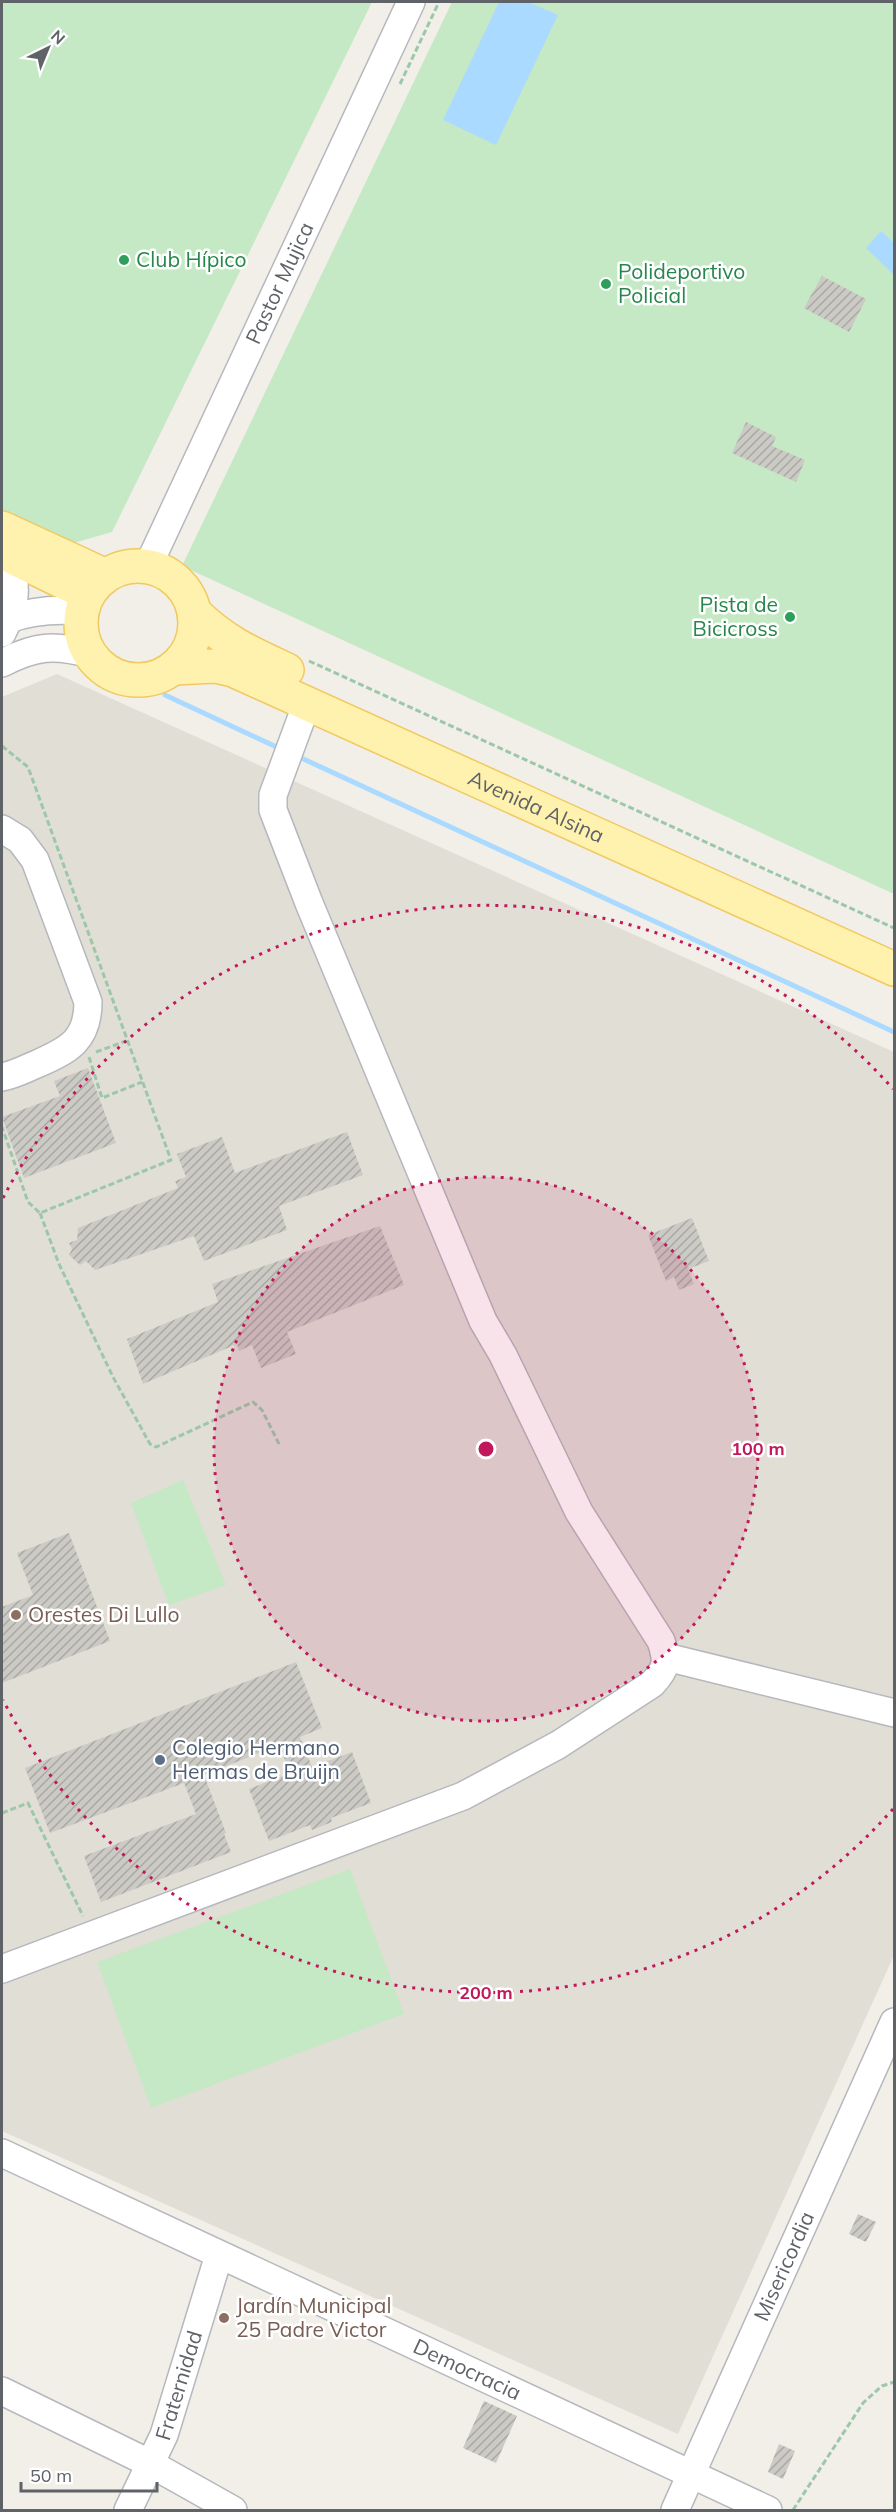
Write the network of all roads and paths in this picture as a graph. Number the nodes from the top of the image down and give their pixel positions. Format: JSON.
{"nodes":[{"id":1,"x":411,"y":2,"type":"edge"},
{"id":2,"x":439,"y":2,"type":"edge"},
{"id":3,"x":398,"y":88,"type":"dead end"},
{"id":4,"x":4,"y":545,"type":"edge"},
{"id":5,"x":160,"y":564,"type":"junction"},
{"id":6,"x":91,"y":593,"type":"junction"},
{"id":7,"x":194,"y":604,"type":"junction"},
{"id":8,"x":5,"y":626,"type":"edge"},
{"id":9,"x":90,"y":654,"type":"junction"},
{"id":10,"x":301,"y":657,"type":"dead end"},
{"id":11,"x":2,"y":663,"type":"edge"},
{"id":12,"x":173,"y":668,"type":"junction"},
{"id":13,"x":307,"y":702,"type":"junction"},
{"id":14,"x":2,"y":829,"type":"edge"},
{"id":15,"x":894,"y":928,"type":"edge"},
{"id":16,"x":894,"y":948,"type":"edge"},
{"id":17,"x":894,"y":969,"type":"edge"},
{"id":18,"x":88,"y":1056,"type":"dead end"},
{"id":19,"x":2,"y":1077,"type":"edge"},
{"id":20,"x":142,"y":1082,"type":"dead end"},
{"id":21,"x":2,"y":1127,"type":"edge"},
{"id":22,"x":28,"y":1202,"type":"dead end"},
{"id":23,"x":40,"y":1214,"type":"dead end"},
{"id":24,"x":280,"y":1446,"type":"dead end"},
{"id":25,"x":666,"y":1657,"type":"junction"},
{"id":26,"x":894,"y":1713,"type":"edge"},
{"id":27,"x":2,"y":1813,"type":"edge"},
{"id":28,"x":92,"y":1934,"type":"junction"},
{"id":29,"x":2,"y":1969,"type":"edge"},
{"id":30,"x":894,"y":2022,"type":"edge"},
{"id":31,"x":2,"y":2153,"type":"edge"},
{"id":32,"x":219,"y":2255,"type":"junction"},
{"id":33,"x":894,"y":2381,"type":"edge"},
{"id":34,"x":2,"y":2391,"type":"edge"},
{"id":35,"x":151,"y":2464,"type":"junction"},
{"id":36,"x":690,"y":2473,"type":"junction"},
{"id":37,"x":128,"y":2511,"type":"edge"},
{"id":38,"x":233,"y":2511,"type":"edge"},
{"id":39,"x":675,"y":2511,"type":"edge"},
{"id":40,"x":768,"y":2511,"type":"edge"},
{"id":41,"x":792,"y":2511,"type":"edge"}],
"edges":[{"from":1,"to":5,"type":"street","name":"Pastor Mujica"},
{"from":2,"to":3,"type":"path"},
{"from":4,"to":6,"type":"main road"},
{"from":4,"to":8,"type":"street"},
{"from":5,"to":6,"type":"main road"},
{"from":5,"to":7,"type":"path"},
{"from":5,"to":7,"type":"main road"},
{"from":6,"to":8,"type":"street"},
{"from":6,"to":9,"type":"main road"},
{"from":7,"to":12,"type":"main road"},
{"from":7,"to":16,"type":"main road","name":"Avenida Alsina"},
{"from":9,"to":11,"type":"street"},
{"from":9,"to":12,"type":"main road"},
{"from":10,"to":15,"type":"path"},
{"from":12,"to":13,"type":"main road","name":"Avenida Alsina"},
{"from":13,"to":17,"type":"main road","name":"Avenida Alsina"},
{"from":13,"to":25,"type":"street"},
{"from":14,"to":19,"type":"street"},
{"from":18,"to":20,"type":"path"},
{"from":21,"to":22,"type":"path"},
{"from":23,"to":24,"type":"path"},
{"from":25,"to":26,"type":"street"},
{"from":25,"to":28,"type":"street"},
{"from":27,"to":28,"type":"path"},
{"from":28,"to":29,"type":"street"},
{"from":30,"to":36,"type":"street","name":"Misericordia"},
{"from":31,"to":32,"type":"street","name":"Democracia"},
{"from":32,"to":35,"type":"street","name":"Fraternidad"},
{"from":32,"to":36,"type":"street","name":"Democracia"},
{"from":33,"to":41,"type":"path"},
{"from":34,"to":35,"type":"street"},
{"from":35,"to":37,"type":"street","name":"Fraternidad"},
{"from":35,"to":38,"type":"street"},
{"from":36,"to":39,"type":"street","name":"Misericordia"},
{"from":36,"to":40,"type":"street","name":"Democracia"}]}
